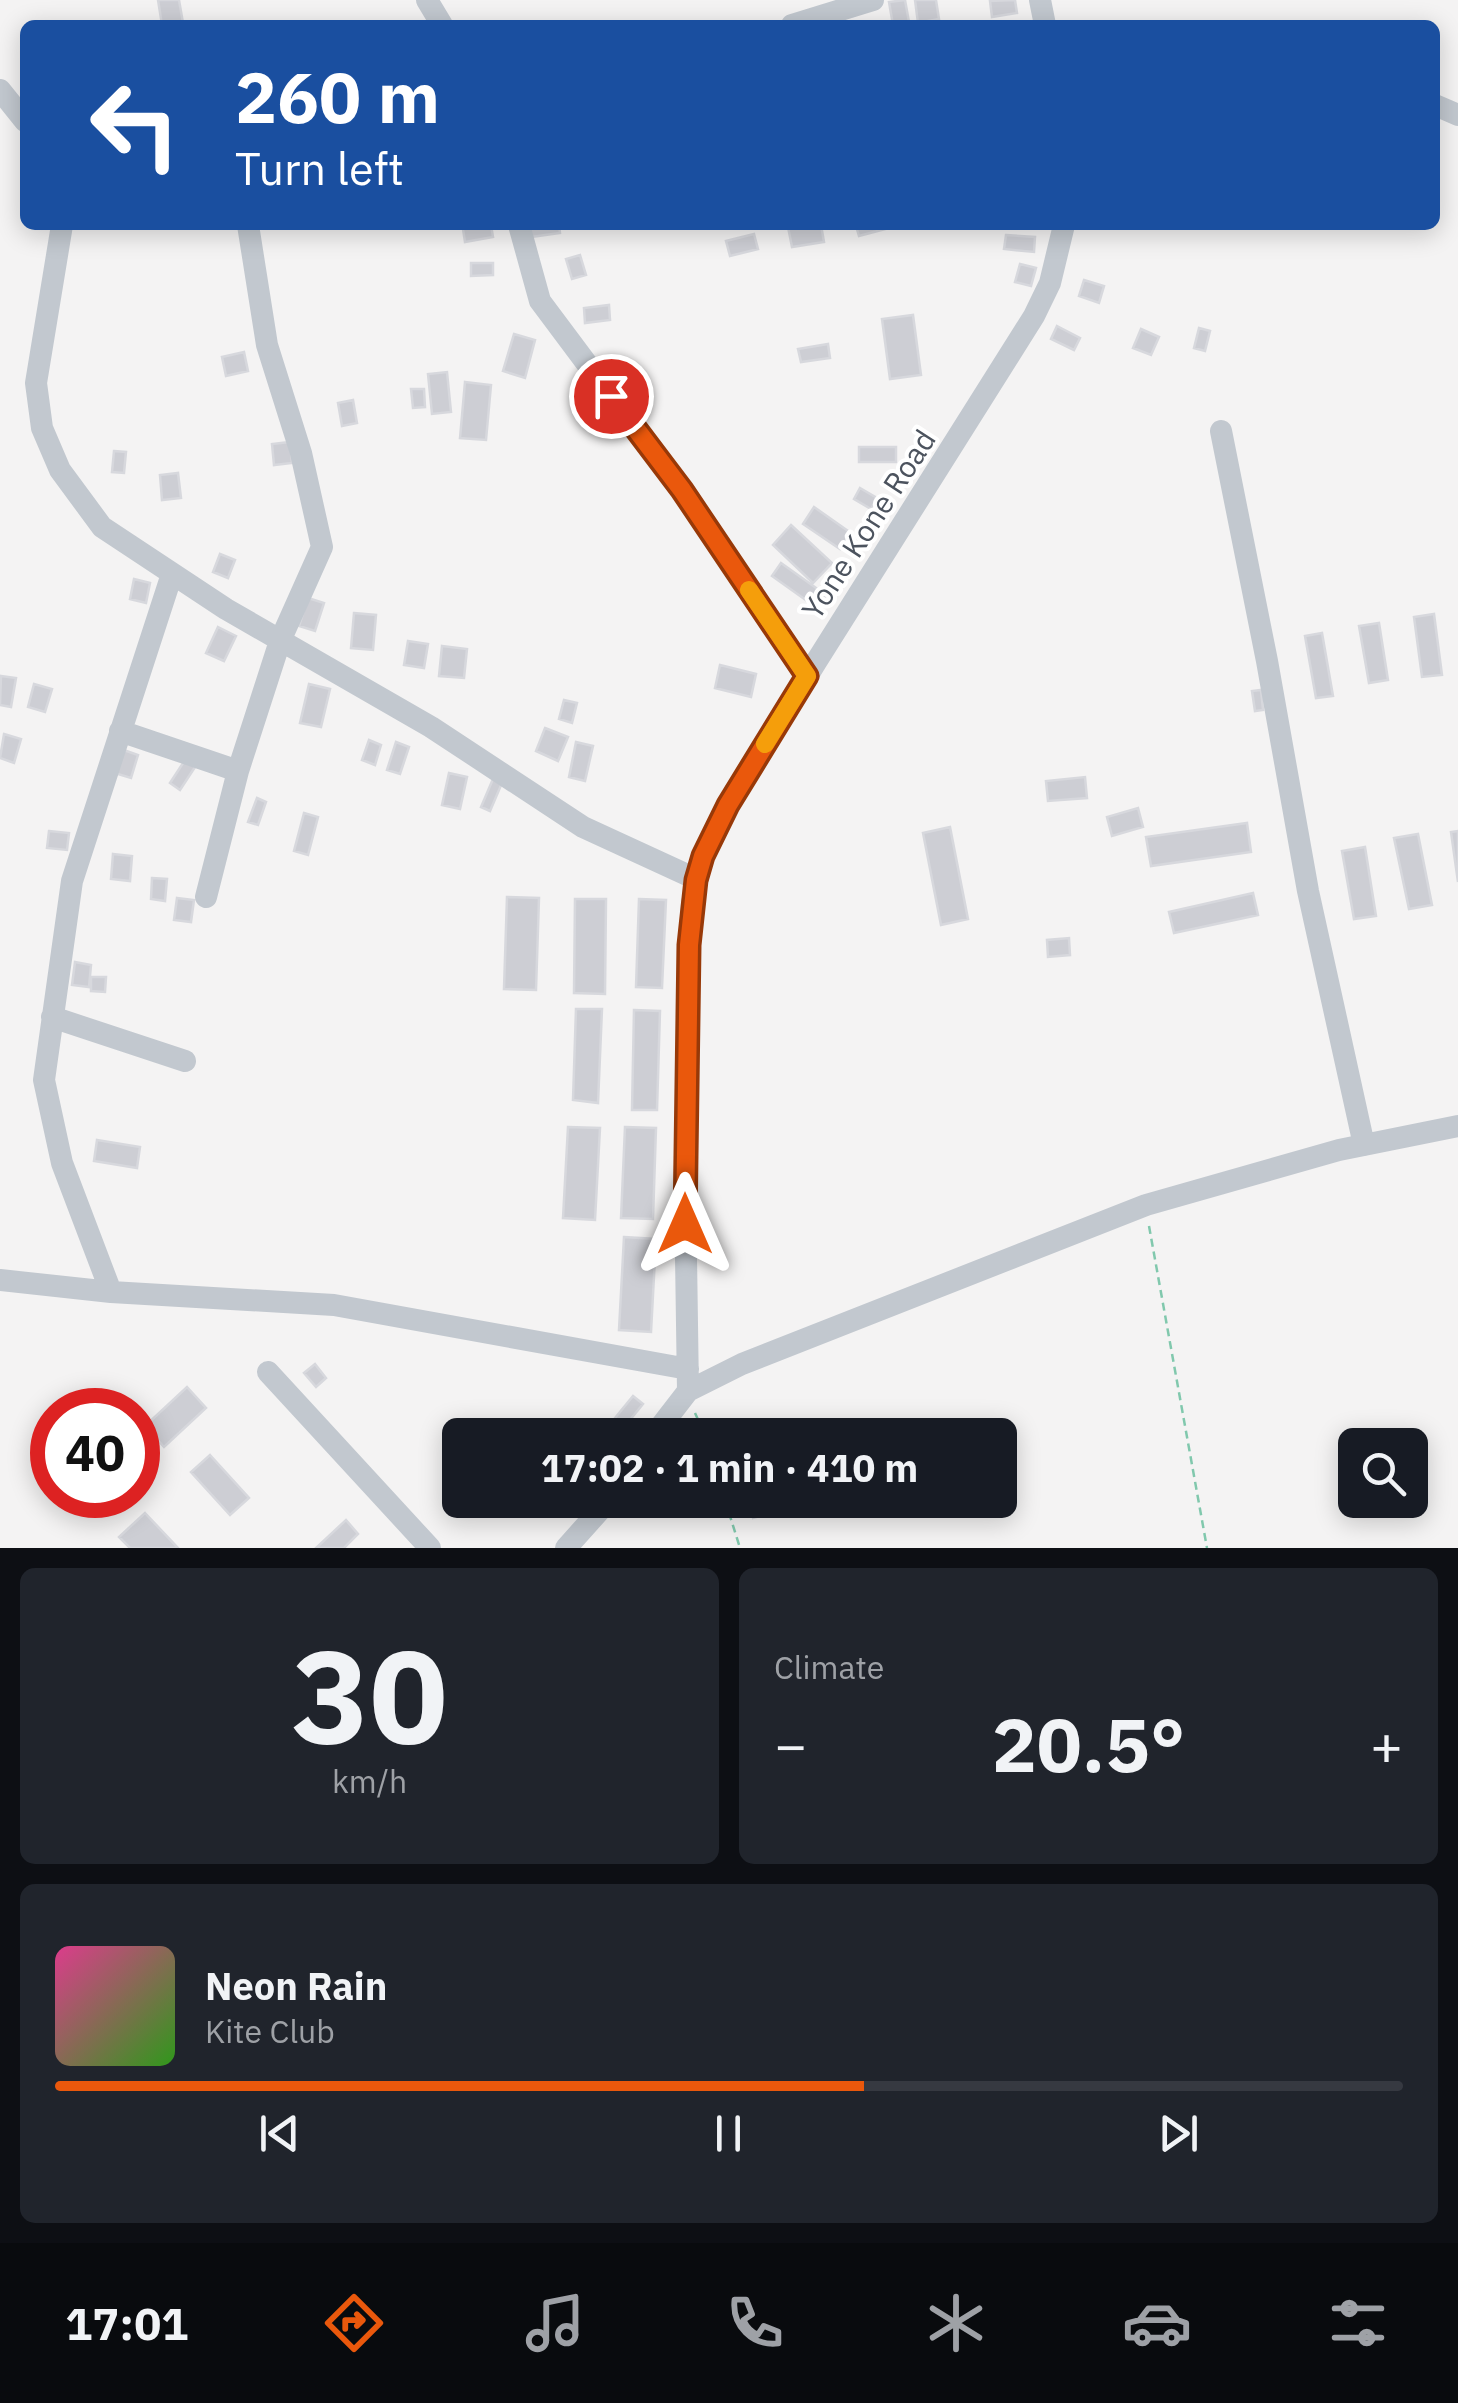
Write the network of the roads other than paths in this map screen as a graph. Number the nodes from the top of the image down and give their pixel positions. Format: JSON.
{"nodes":[{"id":1,"x":873,"y":0,"type":"edge"},
{"id":2,"x":808,"y":20,"type":"edge"},
{"id":3,"x":0,"y":90,"type":"edge"},
{"id":4,"x":20,"y":115,"type":"edge"},
{"id":5,"x":61,"y":230,"type":"edge"},
{"id":6,"x":249,"y":230,"type":"edge"},
{"id":7,"x":520,"y":230,"type":"edge"},
{"id":8,"x":1063,"y":230,"type":"edge"},
{"id":9,"x":1222,"y":431,"type":"dead end"},
{"id":10,"x":172,"y":574,"type":"junction"},
{"id":11,"x":280,"y":640,"type":"junction"},
{"id":12,"x":807,"y":676,"type":"junction"},
{"id":13,"x":120,"y":731,"type":"junction"},
{"id":14,"x":238,"y":771,"type":"junction"},
{"id":15,"x":696,"y":880,"type":"junction"},
{"id":16,"x":206,"y":896,"type":"dead end"},
{"id":17,"x":52,"y":1017,"type":"junction"},
{"id":18,"x":185,"y":1060,"type":"dead end"},
{"id":19,"x":1458,"y":1126,"type":"edge"},
{"id":20,"x":1364,"y":1145,"type":"junction"},
{"id":21,"x":0,"y":1280,"type":"edge"},
{"id":22,"x":111,"y":1292,"type":"junction"},
{"id":23,"x":268,"y":1372,"type":"dead end"},
{"id":24,"x":688,"y":1380,"type":"junction"},
{"id":25,"x":665,"y":1418,"type":"edge"},
{"id":26,"x":594,"y":1518,"type":"edge"},
{"id":27,"x":430,"y":1548,"type":"edge"},
{"id":28,"x":566,"y":1548,"type":"edge"}],
"edges":[{"from":1,"to":2,"type":"street"},
{"from":3,"to":4,"type":"street"},
{"from":5,"to":10,"type":"street"},
{"from":6,"to":11,"type":"street"},
{"from":7,"to":12,"type":"street"},
{"from":8,"to":12,"type":"street","name":"Yone Kone Road"},
{"from":9,"to":20,"type":"street"},
{"from":10,"to":11,"type":"street"},
{"from":10,"to":13,"type":"street"},
{"from":11,"to":14,"type":"street"},
{"from":11,"to":15,"type":"street"},
{"from":12,"to":15,"type":"street","name":"Yone Kone Road"},
{"from":13,"to":14,"type":"street"},
{"from":13,"to":17,"type":"street"},
{"from":14,"to":16,"type":"street"},
{"from":15,"to":24,"type":"street","name":"Yone Kone Road"},
{"from":17,"to":18,"type":"street"},
{"from":17,"to":22,"type":"street"},
{"from":19,"to":20,"type":"street"},
{"from":20,"to":24,"type":"street"},
{"from":21,"to":22,"type":"street"},
{"from":22,"to":24,"type":"street"},
{"from":23,"to":27,"type":"street"},
{"from":24,"to":25,"type":"street"},
{"from":26,"to":28,"type":"street"}]}
